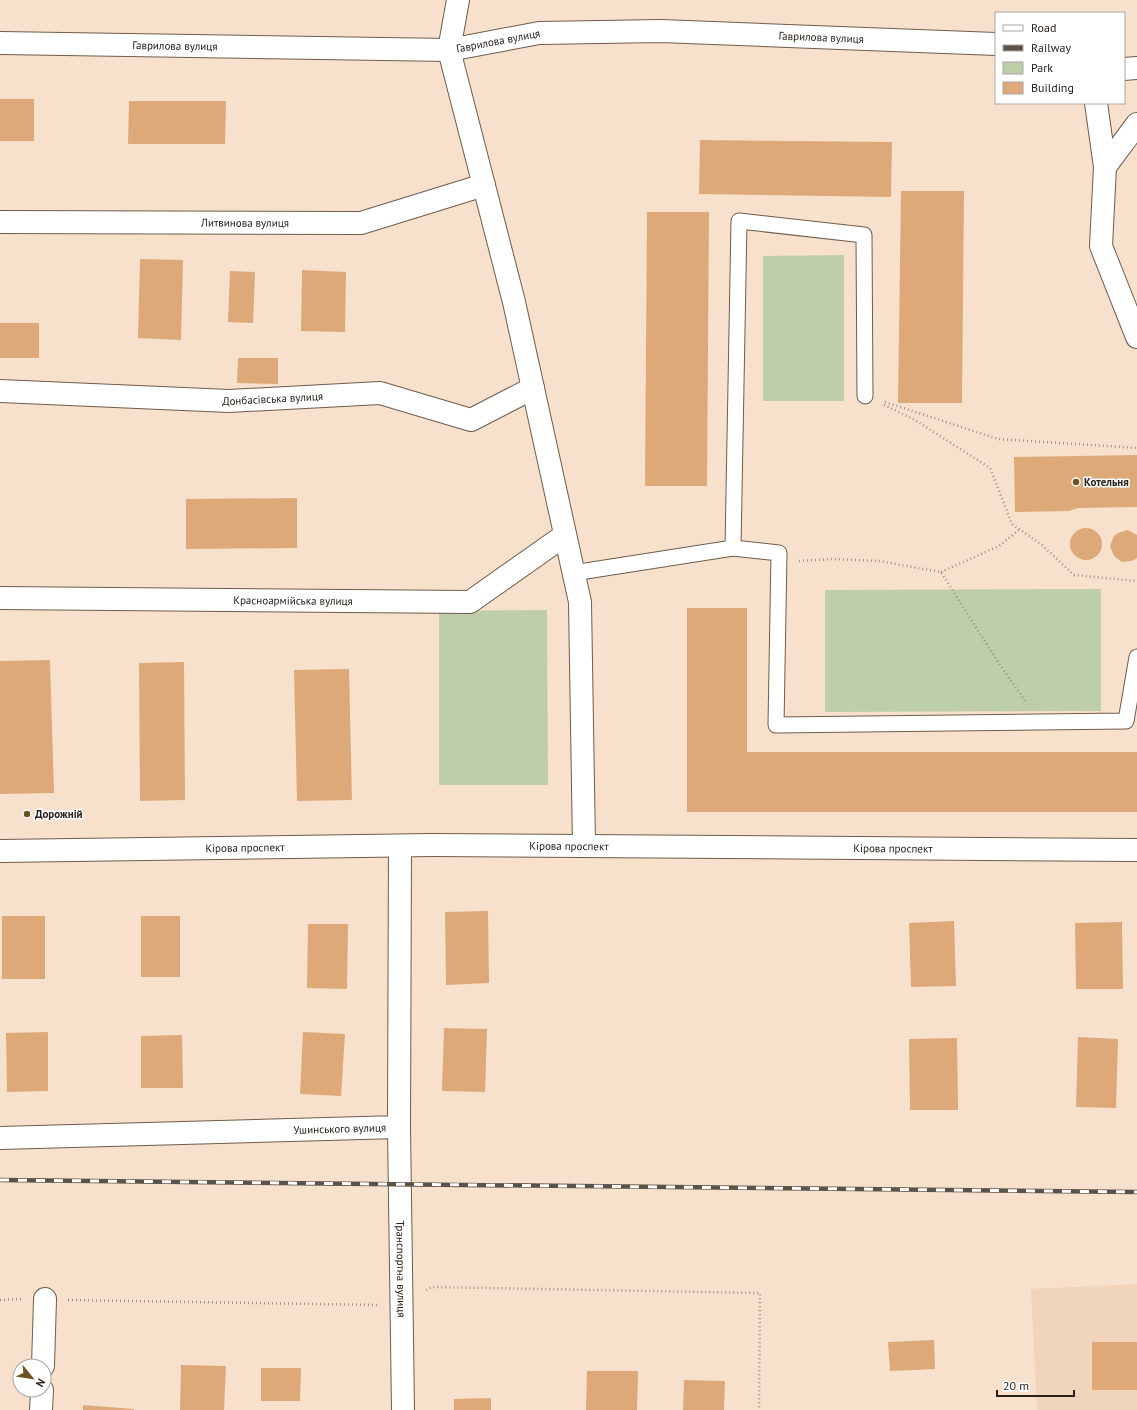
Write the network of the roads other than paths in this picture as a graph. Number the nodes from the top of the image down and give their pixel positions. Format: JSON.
{"nodes":[{"id":1,"x":458,"y":0,"type":"edge"},
{"id":2,"x":0,"y":43,"type":"edge"},
{"id":3,"x":995,"y":44,"type":"edge"},
{"id":4,"x":449,"y":50,"type":"junction"},
{"id":5,"x":1137,"y":68,"type":"edge"},
{"id":6,"x":1125,"y":69,"type":"edge"},
{"id":7,"x":1096,"y":104,"type":"edge"},
{"id":8,"x":1137,"y":124,"type":"edge"},
{"id":9,"x":1105,"y":167,"type":"junction"},
{"id":10,"x":484,"y":185,"type":"junction"},
{"id":11,"x":0,"y":222,"type":"edge"},
{"id":12,"x":1137,"y":337,"type":"edge"},
{"id":13,"x":533,"y":388,"type":"junction"},
{"id":14,"x":0,"y":391,"type":"edge"},
{"id":15,"x":865,"y":396,"type":"road end"},
{"id":16,"x":565,"y":534,"type":"junction"},
{"id":17,"x":733,"y":548,"type":"junction"},
{"id":18,"x":574,"y":573,"type":"junction"},
{"id":19,"x":0,"y":598,"type":"edge"},
{"id":20,"x":1137,"y":657,"type":"edge"},
{"id":21,"x":400,"y":846,"type":"junction"},
{"id":22,"x":584,"y":846,"type":"junction"},
{"id":23,"x":1137,"y":850,"type":"edge"},
{"id":24,"x":0,"y":851,"type":"edge"},
{"id":25,"x":399,"y":1127,"type":"junction"},
{"id":26,"x":0,"y":1138,"type":"edge"},
{"id":27,"x":45,"y":1299,"type":"road end"},
{"id":28,"x":43,"y":1358,"type":"edge"},
{"id":29,"x":42,"y":1398,"type":"edge"},
{"id":30,"x":41,"y":1410,"type":"edge"},
{"id":31,"x":403,"y":1410,"type":"edge"}],
"edges":[{"from":1,"to":4,"type":"street"},
{"from":2,"to":4,"type":"street","name":"Гаврилова вулиця"},
{"from":3,"to":4,"type":"street","name":"Гаврилова вулиця"},
{"from":4,"to":10,"type":"street"},
{"from":5,"to":6,"type":"street"},
{"from":7,"to":9,"type":"street"},
{"from":8,"to":9,"type":"street"},
{"from":9,"to":12,"type":"street"},
{"from":10,"to":11,"type":"street","name":"Литвинова вулиця"},
{"from":10,"to":13,"type":"street"},
{"from":13,"to":14,"type":"street","name":"Донбасівська вулиця"},
{"from":13,"to":16,"type":"street"},
{"from":15,"to":17,"type":"lane"},
{"from":16,"to":18,"type":"street"},
{"from":16,"to":19,"type":"street","name":"Красноармійська вулиця"},
{"from":17,"to":18,"type":"lane"},
{"from":17,"to":20,"type":"lane"},
{"from":18,"to":22,"type":"street"},
{"from":21,"to":22,"type":"street","name":"Кірова проспект"},
{"from":21,"to":24,"type":"street","name":"Кірова проспект"},
{"from":21,"to":25,"type":"street","name":"Ушинського вулиця"},
{"from":22,"to":23,"type":"street","name":"Кірова проспект"},
{"from":25,"to":26,"type":"street","name":"Ушинського вулиця"},
{"from":25,"to":31,"type":"street","name":"Транспортна вулиця"},
{"from":27,"to":28,"type":"street"},
{"from":29,"to":30,"type":"street"}]}
